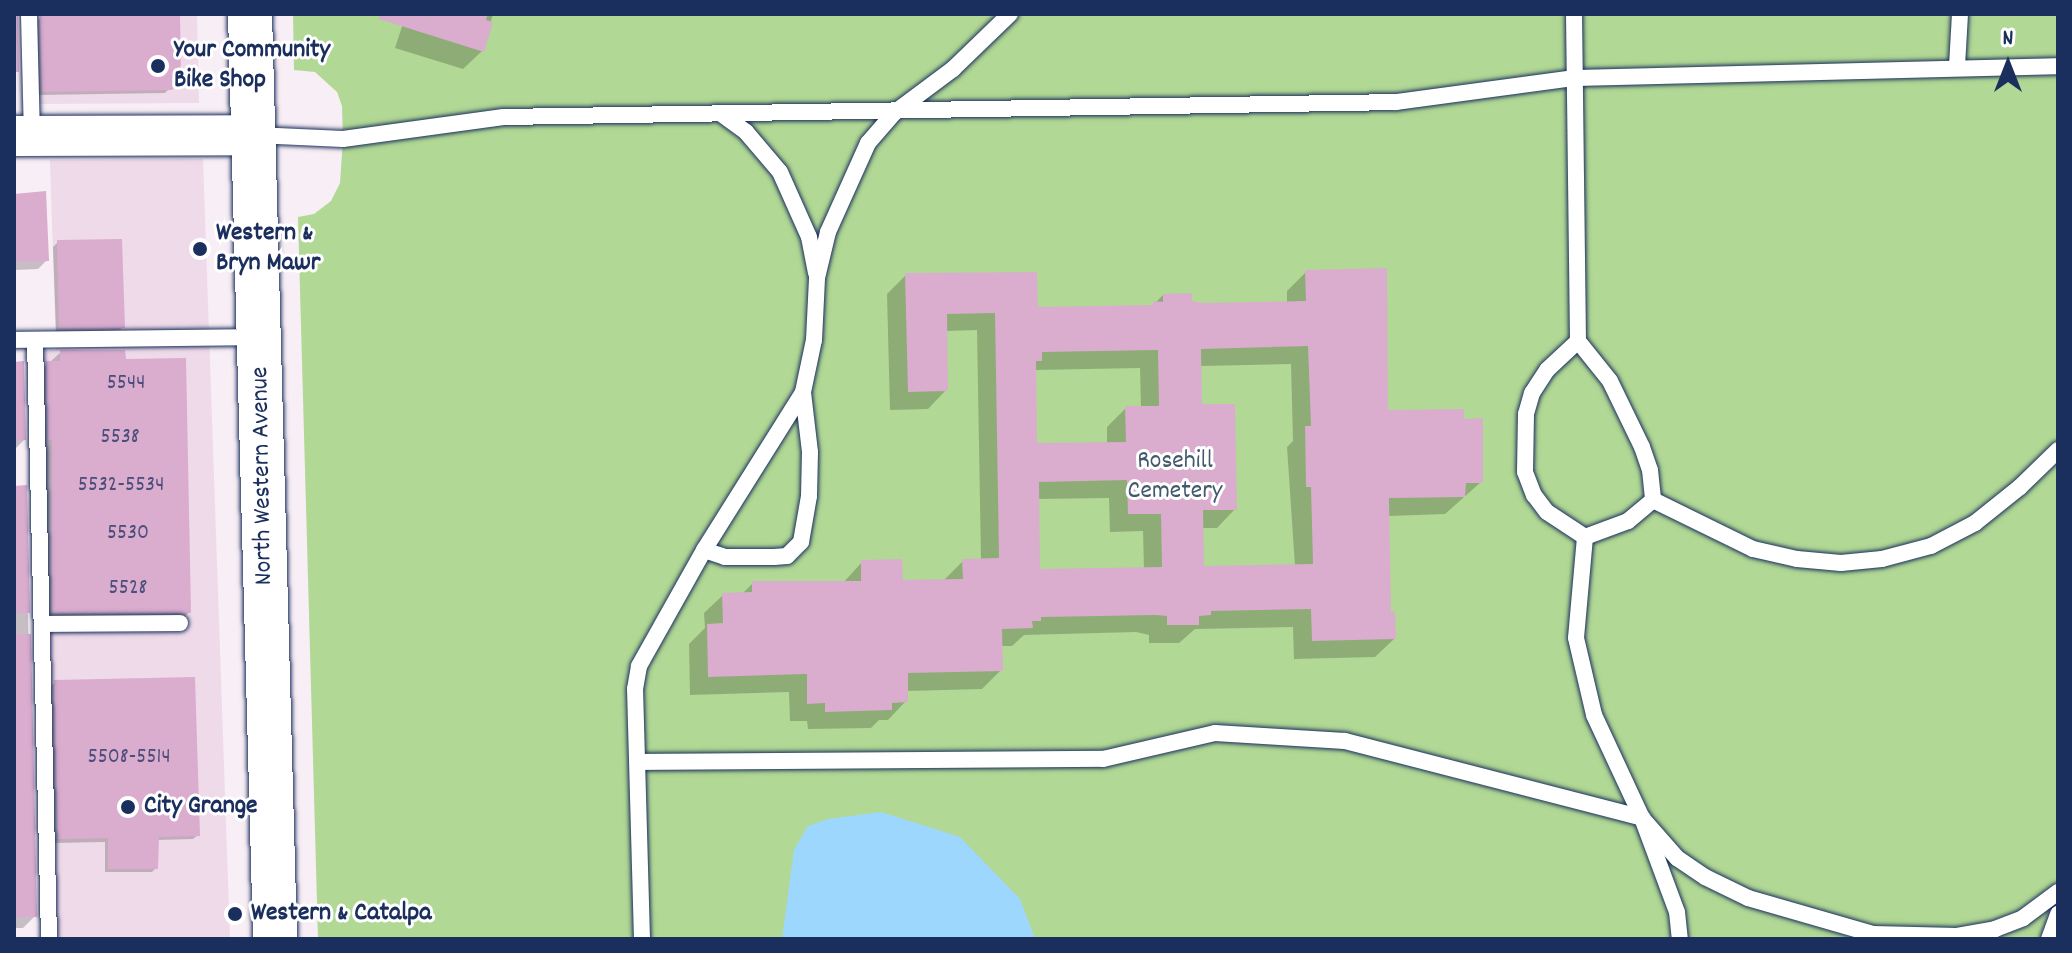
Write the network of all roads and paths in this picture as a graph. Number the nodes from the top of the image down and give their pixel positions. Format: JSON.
{"nodes":[{"id":1,"x":29,"y":14,"type":"edge"},
{"id":2,"x":250,"y":14,"type":"edge"},
{"id":3,"x":1010,"y":14,"type":"edge"},
{"id":4,"x":1574,"y":14,"type":"edge"},
{"id":5,"x":1960,"y":14,"type":"edge"},
{"id":6,"x":1957,"y":66,"type":"junction"},
{"id":7,"x":2058,"y":66,"type":"edge"},
{"id":8,"x":1574,"y":78,"type":"junction"},
{"id":9,"x":719,"y":112,"type":"junction"},
{"id":10,"x":894,"y":113,"type":"junction"},
{"id":11,"x":254,"y":135,"type":"junction"},
{"id":12,"x":23,"y":136,"type":"edge"},
{"id":13,"x":817,"y":278,"type":"junction"},
{"id":14,"x":259,"y":337,"type":"junction"},
{"id":15,"x":14,"y":340,"type":"edge"},
{"id":16,"x":35,"y":340,"type":"junction"},
{"id":17,"x":1578,"y":341,"type":"junction"},
{"id":18,"x":803,"y":392,"type":"junction"},
{"id":19,"x":2058,"y":450,"type":"edge"},
{"id":20,"x":1653,"y":500,"type":"junction"},
{"id":21,"x":1585,"y":537,"type":"junction"},
{"id":22,"x":704,"y":550,"type":"junction"},
{"id":23,"x":180,"y":623,"type":"dead end"},
{"id":24,"x":42,"y":624,"type":"junction"},
{"id":25,"x":638,"y":762,"type":"junction"},
{"id":26,"x":1642,"y":818,"type":"junction"},
{"id":27,"x":2058,"y":892,"type":"edge"},
{"id":28,"x":2058,"y":914,"type":"edge"},
{"id":29,"x":1875,"y":936,"type":"edge"},
{"id":30,"x":49,"y":939,"type":"edge"},
{"id":31,"x":275,"y":939,"type":"edge"},
{"id":32,"x":642,"y":939,"type":"edge"},
{"id":33,"x":1680,"y":939,"type":"edge"},
{"id":34,"x":2049,"y":939,"type":"edge"}],
"edges":[{"from":1,"to":12,"type":"lane"},
{"from":2,"to":11,"type":"main road","name":"North Western Avenue"},
{"from":3,"to":10,"type":"lane"},
{"from":4,"to":8,"type":"lane"},
{"from":5,"to":6,"type":"lane"},
{"from":6,"to":7,"type":"lane"},
{"from":6,"to":8,"type":"lane"},
{"from":8,"to":10,"type":"lane"},
{"from":8,"to":17,"type":"lane"},
{"from":9,"to":10,"type":"lane"},
{"from":9,"to":11,"type":"lane"},
{"from":9,"to":13,"type":"lane"},
{"from":10,"to":13,"type":"lane"},
{"from":11,"to":12,"type":"street"},
{"from":11,"to":14,"type":"main road","name":"North Western Avenue"},
{"from":13,"to":18,"type":"lane"},
{"from":14,"to":16,"type":"lane"},
{"from":14,"to":31,"type":"main road","name":"North Western Avenue"},
{"from":15,"to":16,"type":"lane"},
{"from":16,"to":24,"type":"lane"},
{"from":17,"to":20,"type":"lane"},
{"from":17,"to":21,"type":"lane"},
{"from":18,"to":22,"type":"lane"},
{"from":18,"to":22,"type":"lane"},
{"from":19,"to":20,"type":"lane"},
{"from":20,"to":21,"type":"lane"},
{"from":21,"to":26,"type":"lane"},
{"from":22,"to":25,"type":"lane"},
{"from":23,"to":24,"type":"lane"},
{"from":24,"to":30,"type":"lane"},
{"from":25,"to":26,"type":"lane"},
{"from":25,"to":32,"type":"lane"},
{"from":26,"to":29,"type":"lane"},
{"from":26,"to":33,"type":"lane"},
{"from":27,"to":29,"type":"lane"},
{"from":28,"to":34,"type":"lane"}]}
